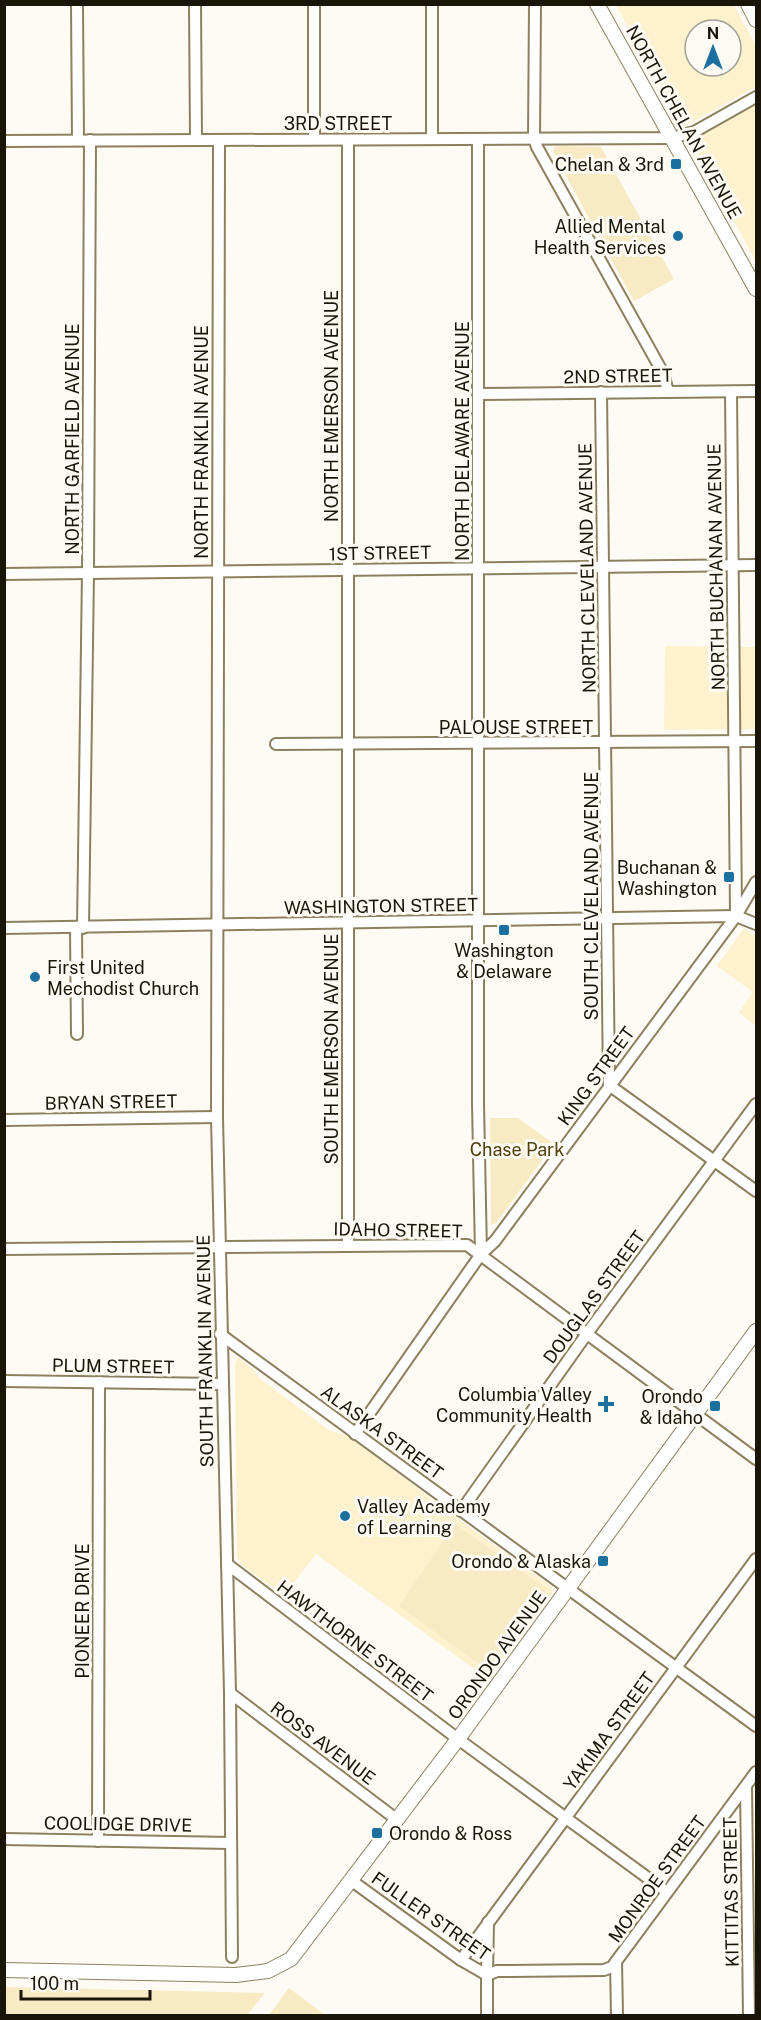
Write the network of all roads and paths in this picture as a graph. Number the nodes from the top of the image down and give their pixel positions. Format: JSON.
{"nodes":[{"id":1,"x":77,"y":4,"type":"edge"},
{"id":2,"x":195,"y":4,"type":"edge"},
{"id":3,"x":314,"y":4,"type":"edge"},
{"id":4,"x":432,"y":4,"type":"edge"},
{"id":5,"x":535,"y":4,"type":"edge"},
{"id":6,"x":597,"y":4,"type":"edge"},
{"id":7,"x":748,"y":4,"type":"edge"},
{"id":8,"x":756,"y":20,"type":"edge"},
{"id":9,"x":756,"y":97,"type":"edge"},
{"id":10,"x":672,"y":138,"type":"junction"},
{"id":11,"x":432,"y":139,"type":"junction"},
{"id":12,"x":478,"y":139,"type":"junction"},
{"id":13,"x":534,"y":139,"type":"junction"},
{"id":14,"x":84,"y":140,"type":"junction"},
{"id":15,"x":196,"y":140,"type":"junction"},
{"id":16,"x":219,"y":140,"type":"junction"},
{"id":17,"x":314,"y":140,"type":"junction"},
{"id":18,"x":348,"y":140,"type":"junction"},
{"id":19,"x":4,"y":141,"type":"edge"},
{"id":20,"x":756,"y":289,"type":"edge"},
{"id":21,"x":756,"y":391,"type":"edge"},
{"id":22,"x":602,"y":392,"type":"junction"},
{"id":23,"x":668,"y":392,"type":"junction"},
{"id":24,"x":731,"y":392,"type":"junction"},
{"id":25,"x":479,"y":394,"type":"junction"},
{"id":26,"x":756,"y":565,"type":"edge"},
{"id":27,"x":603,"y":566,"type":"junction"},
{"id":28,"x":733,"y":566,"type":"junction"},
{"id":29,"x":479,"y":568,"type":"junction"},
{"id":30,"x":348,"y":570,"type":"junction"},
{"id":31,"x":217,"y":572,"type":"junction"},
{"id":32,"x":88,"y":573,"type":"junction"},
{"id":33,"x":4,"y":574,"type":"edge"},
{"id":34,"x":735,"y":741,"type":"junction"},
{"id":35,"x":756,"y":741,"type":"edge"},
{"id":36,"x":478,"y":743,"type":"junction"},
{"id":37,"x":606,"y":743,"type":"junction"},
{"id":38,"x":216,"y":744,"type":"joint"},
{"id":39,"x":276,"y":744,"type":"dead end"},
{"id":40,"x":347,"y":744,"type":"junction"},
{"id":41,"x":756,"y":882,"type":"edge"},
{"id":42,"x":736,"y":916,"type":"junction"},
{"id":43,"x":607,"y":917,"type":"junction"},
{"id":44,"x":478,"y":920,"type":"junction"},
{"id":45,"x":347,"y":923,"type":"junction"},
{"id":46,"x":756,"y":924,"type":"edge"},
{"id":47,"x":217,"y":926,"type":"junction"},
{"id":48,"x":4,"y":928,"type":"edge"},
{"id":49,"x":79,"y":928,"type":"junction"},
{"id":50,"x":77,"y":1034,"type":"dead end"},
{"id":51,"x":609,"y":1085,"type":"junction"},
{"id":52,"x":756,"y":1104,"type":"edge"},
{"id":53,"x":217,"y":1117,"type":"junction"},
{"id":54,"x":4,"y":1120,"type":"edge"},
{"id":55,"x":715,"y":1161,"type":"junction"},
{"id":56,"x":756,"y":1191,"type":"edge"},
{"id":57,"x":348,"y":1245,"type":"junction"},
{"id":58,"x":219,"y":1247,"type":"junction"},
{"id":59,"x":4,"y":1249,"type":"edge"},
{"id":60,"x":481,"y":1254,"type":"junction"},
{"id":61,"x":756,"y":1331,"type":"edge"},
{"id":62,"x":220,"y":1334,"type":"junction"},
{"id":63,"x":586,"y":1335,"type":"junction"},
{"id":64,"x":4,"y":1382,"type":"edge"},
{"id":65,"x":99,"y":1382,"type":"junction"},
{"id":66,"x":222,"y":1384,"type":"junction"},
{"id":67,"x":697,"y":1415,"type":"junction"},
{"id":68,"x":355,"y":1434,"type":"junction"},
{"id":69,"x":756,"y":1459,"type":"edge"},
{"id":70,"x":461,"y":1511,"type":"junction"},
{"id":71,"x":756,"y":1559,"type":"edge"},
{"id":72,"x":227,"y":1564,"type":"junction"},
{"id":73,"x":567,"y":1588,"type":"junction"},
{"id":74,"x":676,"y":1668,"type":"junction"},
{"id":75,"x":230,"y":1693,"type":"junction"},
{"id":76,"x":756,"y":1726,"type":"edge"},
{"id":77,"x":458,"y":1739,"type":"junction"},
{"id":78,"x":756,"y":1772,"type":"edge"},
{"id":79,"x":746,"y":1787,"type":"junction"},
{"id":80,"x":565,"y":1817,"type":"junction"},
{"id":81,"x":396,"y":1820,"type":"junction"},
{"id":82,"x":4,"y":1839,"type":"edge"},
{"id":83,"x":98,"y":1840,"type":"junction"},
{"id":84,"x":231,"y":1843,"type":"junction"},
{"id":85,"x":352,"y":1881,"type":"junction"},
{"id":86,"x":667,"y":1892,"type":"junction"},
{"id":87,"x":488,"y":1922,"type":"junction"},
{"id":88,"x":232,"y":1957,"type":"dead end"},
{"id":89,"x":461,"y":1960,"type":"junction"},
{"id":90,"x":616,"y":1962,"type":"junction"},
{"id":91,"x":8,"y":1972,"type":"edge"},
{"id":92,"x":487,"y":1975,"type":"junction"},
{"id":93,"x":753,"y":1986,"type":"edge"},
{"id":94,"x":486,"y":2016,"type":"edge"},
{"id":95,"x":617,"y":2016,"type":"edge"},
{"id":96,"x":749,"y":2016,"type":"edge"}],
"edges":[{"from":1,"to":14,"type":"street","name":"NORTH GARFIELD AVENUE"},
{"from":2,"to":15,"type":"street"},
{"from":3,"to":17,"type":"street"},
{"from":4,"to":11,"type":"street"},
{"from":5,"to":13,"type":"street"},
{"from":6,"to":10,"type":"main road","name":"NORTH CHELAN AVENUE"},
{"from":7,"to":8,"type":"main road"},
{"from":9,"to":10,"type":"street","name":"3RD STREET"},
{"from":10,"to":13,"type":"street","name":"3RD STREET"},
{"from":10,"to":20,"type":"main road","name":"NORTH CHELAN AVENUE"},
{"from":11,"to":12,"type":"street","name":"3RD STREET"},
{"from":11,"to":18,"type":"street","name":"3RD STREET"},
{"from":12,"to":13,"type":"street","name":"3RD STREET"},
{"from":12,"to":25,"type":"street","name":"NORTH DELAWARE AVENUE"},
{"from":13,"to":23,"type":"street"},
{"from":14,"to":15,"type":"street","name":"3RD STREET"},
{"from":14,"to":19,"type":"street","name":"3RD STREET"},
{"from":14,"to":32,"type":"street","name":"NORTH GARFIELD AVENUE"},
{"from":15,"to":16,"type":"street","name":"3RD STREET"},
{"from":16,"to":17,"type":"street","name":"3RD STREET"},
{"from":16,"to":31,"type":"street","name":"NORTH FRANKLIN AVENUE"},
{"from":17,"to":18,"type":"street","name":"3RD STREET"},
{"from":18,"to":30,"type":"street","name":"NORTH EMERSON AVENUE"},
{"from":21,"to":24,"type":"street","name":"2ND STREET"},
{"from":22,"to":23,"type":"street","name":"2ND STREET"},
{"from":22,"to":25,"type":"street","name":"2ND STREET"},
{"from":22,"to":27,"type":"street","name":"NORTH CLEVELAND AVENUE"},
{"from":23,"to":24,"type":"street","name":"2ND STREET"},
{"from":24,"to":28,"type":"street","name":"NORTH BUCHANAN AVENUE"},
{"from":25,"to":29,"type":"street","name":"NORTH DELAWARE AVENUE"},
{"from":26,"to":28,"type":"street","name":"1ST STREET"},
{"from":27,"to":28,"type":"street","name":"1ST STREET"},
{"from":27,"to":29,"type":"street","name":"1ST STREET"},
{"from":27,"to":37,"type":"street","name":"NORTH CLEVELAND AVENUE"},
{"from":28,"to":34,"type":"street","name":"NORTH BUCHANAN AVENUE"},
{"from":29,"to":30,"type":"street","name":"1ST STREET"},
{"from":29,"to":36,"type":"street","name":"NORTH DELAWARE AVENUE"},
{"from":30,"to":31,"type":"street","name":"1ST STREET"},
{"from":30,"to":40,"type":"street","name":"NORTH EMERSON AVENUE"},
{"from":31,"to":32,"type":"street","name":"1ST STREET"},
{"from":31,"to":38,"type":"street","name":"NORTH FRANKLIN AVENUE"},
{"from":32,"to":33,"type":"street","name":"1ST STREET"},
{"from":32,"to":49,"type":"street","name":"NORTH GARFIELD AVENUE"},
{"from":34,"to":35,"type":"street","name":"PALOUSE STREET"},
{"from":34,"to":37,"type":"street","name":"PALOUSE STREET"},
{"from":34,"to":42,"type":"street","name":"NORTH BUCHANAN AVENUE"},
{"from":36,"to":37,"type":"street","name":"PALOUSE STREET"},
{"from":36,"to":40,"type":"street","name":"PALOUSE STREET"},
{"from":36,"to":44,"type":"street","name":"NORTH DELAWARE AVENUE"},
{"from":37,"to":43,"type":"street","name":"SOUTH CLEVELAND AVENUE"},
{"from":38,"to":47,"type":"street","name":"SOUTH FRANKLIN AVENUE"},
{"from":39,"to":40,"type":"street","name":"PALOUSE STREET"},
{"from":40,"to":45,"type":"street","name":"SOUTH EMERSON AVENUE"},
{"from":41,"to":42,"type":"street","name":"KING STREET"},
{"from":42,"to":43,"type":"street","name":"WASHINGTON STREET"},
{"from":42,"to":46,"type":"street","name":"WASHINGTON STREET"},
{"from":42,"to":51,"type":"street","name":"KING STREET"},
{"from":43,"to":44,"type":"street","name":"WASHINGTON STREET"},
{"from":43,"to":51,"type":"street","name":"SOUTH CLEVELAND AVENUE"},
{"from":44,"to":45,"type":"street","name":"WASHINGTON STREET"},
{"from":44,"to":60,"type":"street","name":"NORTH DELAWARE AVENUE"},
{"from":45,"to":47,"type":"street","name":"WASHINGTON STREET"},
{"from":45,"to":57,"type":"street","name":"SOUTH EMERSON AVENUE"},
{"from":47,"to":49,"type":"street","name":"WASHINGTON STREET"},
{"from":47,"to":53,"type":"street","name":"SOUTH FRANKLIN AVENUE"},
{"from":48,"to":49,"type":"street","name":"WASHINGTON STREET"},
{"from":49,"to":50,"type":"street","name":"NORTH GARFIELD AVENUE"},
{"from":51,"to":55,"type":"street"},
{"from":51,"to":60,"type":"street","name":"KING STREET"},
{"from":52,"to":55,"type":"street","name":"DOUGLAS STREET"},
{"from":53,"to":54,"type":"street","name":"BRYAN STREET"},
{"from":53,"to":58,"type":"street","name":"SOUTH FRANKLIN AVENUE"},
{"from":55,"to":56,"type":"street"},
{"from":55,"to":63,"type":"street","name":"DOUGLAS STREET"},
{"from":57,"to":58,"type":"street","name":"IDAHO STREET"},
{"from":57,"to":60,"type":"street","name":"IDAHO STREET"},
{"from":58,"to":59,"type":"street","name":"IDAHO STREET"},
{"from":58,"to":62,"type":"street","name":"SOUTH FRANKLIN AVENUE"},
{"from":60,"to":63,"type":"street","name":"IDAHO STREET"},
{"from":60,"to":68,"type":"street","name":"KING STREET"},
{"from":61,"to":67,"type":"main road","name":"ORONDO AVENUE"},
{"from":62,"to":66,"type":"street","name":"SOUTH FRANKLIN AVENUE"},
{"from":62,"to":68,"type":"street","name":"ALASKA STREET"},
{"from":63,"to":67,"type":"street","name":"IDAHO STREET"},
{"from":63,"to":70,"type":"street","name":"DOUGLAS STREET"},
{"from":64,"to":65,"type":"street","name":"PLUM STREET"},
{"from":65,"to":66,"type":"street","name":"PLUM STREET"},
{"from":65,"to":83,"type":"street","name":"PIONEER DRIVE"},
{"from":66,"to":72,"type":"street","name":"SOUTH FRANKLIN AVENUE"},
{"from":67,"to":69,"type":"street","name":"IDAHO STREET"},
{"from":67,"to":73,"type":"main road","name":"ORONDO AVENUE"},
{"from":68,"to":70,"type":"street","name":"ALASKA STREET"},
{"from":70,"to":73,"type":"street","name":"ALASKA STREET"},
{"from":71,"to":74,"type":"street","name":"YAKIMA STREET"},
{"from":72,"to":75,"type":"street","name":"SOUTH FRANKLIN AVENUE"},
{"from":72,"to":77,"type":"street","name":"HAWTHORNE STREET"},
{"from":73,"to":74,"type":"street","name":"ALASKA STREET"},
{"from":73,"to":77,"type":"main road","name":"ORONDO AVENUE"},
{"from":74,"to":76,"type":"street","name":"ALASKA STREET"},
{"from":74,"to":80,"type":"street","name":"YAKIMA STREET"},
{"from":75,"to":81,"type":"street","name":"ROSS AVENUE"},
{"from":75,"to":84,"type":"street","name":"SOUTH FRANKLIN AVENUE"},
{"from":77,"to":80,"type":"street","name":"HAWTHORNE STREET"},
{"from":77,"to":81,"type":"main road","name":"ORONDO AVENUE"},
{"from":78,"to":79,"type":"street"},
{"from":79,"to":86,"type":"street","name":"MONROE STREET"},
{"from":79,"to":93,"type":"street","name":"KITTITAS STREET"},
{"from":80,"to":86,"type":"street","name":"HAWTHORNE STREET"},
{"from":80,"to":87,"type":"street","name":"YAKIMA STREET"},
{"from":81,"to":85,"type":"main road","name":"ORONDO AVENUE"},
{"from":82,"to":83,"type":"street","name":"COOLIDGE DRIVE"},
{"from":83,"to":84,"type":"street","name":"COOLIDGE DRIVE"},
{"from":84,"to":88,"type":"street","name":"SOUTH FRANKLIN AVENUE"},
{"from":85,"to":89,"type":"street","name":"FULLER STREET"},
{"from":85,"to":91,"type":"main road","name":"ORONDO AVENUE"},
{"from":86,"to":90,"type":"street","name":"MONROE STREET"},
{"from":87,"to":89,"type":"street","name":"YAKIMA STREET"},
{"from":87,"to":92,"type":"street"},
{"from":89,"to":92,"type":"street","name":"FULLER STREET"},
{"from":90,"to":92,"type":"street","name":"MONROE STREET"},
{"from":90,"to":95,"type":"street","name":"MONROE STREET"},
{"from":92,"to":94,"type":"street","name":"FULLER STREET"},
{"from":93,"to":96,"type":"street","name":"KITTITAS STREET"}]}
